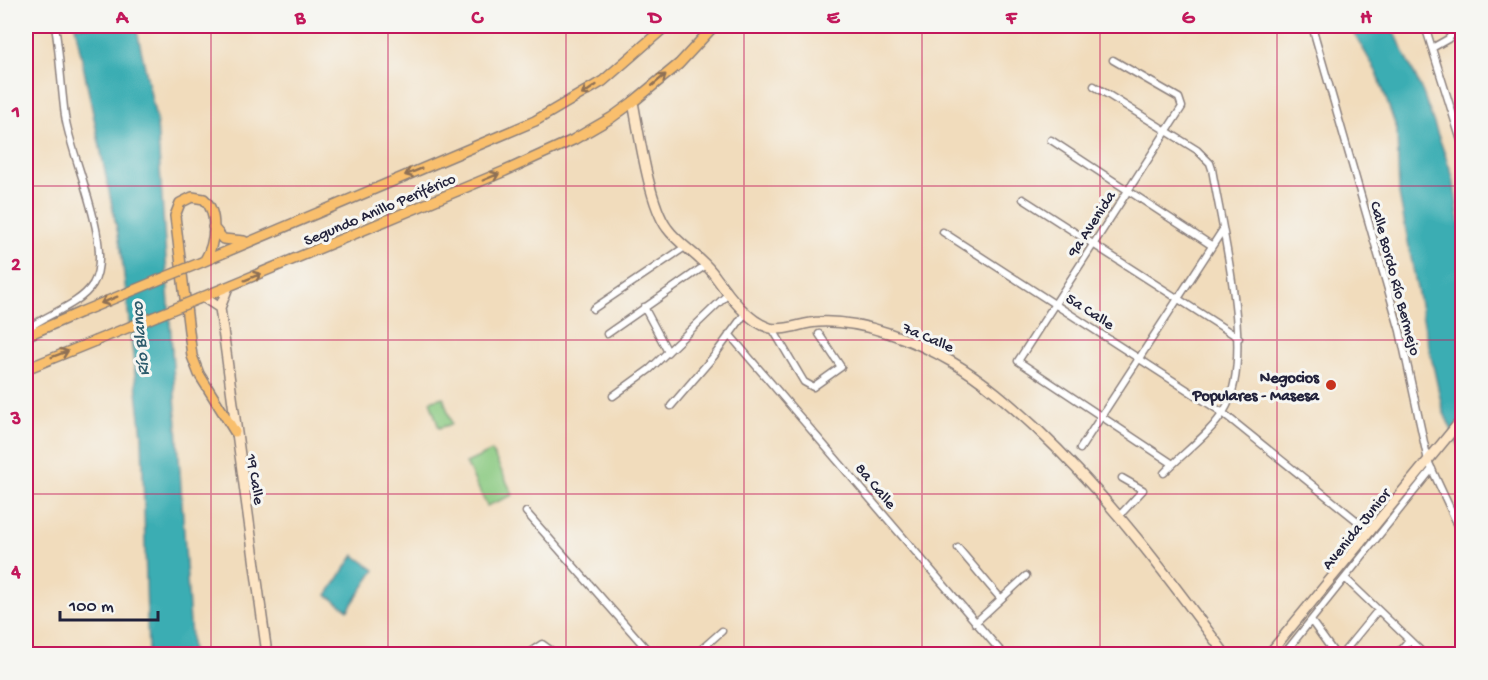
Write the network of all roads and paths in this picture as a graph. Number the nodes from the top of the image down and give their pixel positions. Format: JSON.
{"nodes":[{"id":1,"x":55,"y":26,"type":"edge"},
{"id":2,"x":666,"y":26,"type":"edge"},
{"id":3,"x":714,"y":26,"type":"edge"},
{"id":4,"x":1312,"y":26,"type":"edge"},
{"id":5,"x":1425,"y":26,"type":"edge"},
{"id":6,"x":1460,"y":26,"type":"edge"},
{"id":7,"x":1432,"y":48,"type":"junction"},
{"id":8,"x":1113,"y":60,"type":"dead end"},
{"id":9,"x":1094,"y":86,"type":"dead end"},
{"id":10,"x":633,"y":102,"type":"junction"},
{"id":11,"x":1167,"y":131,"type":"junction"},
{"id":12,"x":1051,"y":140,"type":"dead end"},
{"id":13,"x":1462,"y":144,"type":"edge"},
{"id":14,"x":1128,"y":190,"type":"junction"},
{"id":15,"x":1023,"y":199,"type":"dead end"},
{"id":16,"x":213,"y":227,"type":"junction"},
{"id":17,"x":1222,"y":231,"type":"junction"},
{"id":18,"x":943,"y":232,"type":"dead end"},
{"id":19,"x":253,"y":240,"type":"junction"},
{"id":20,"x":1093,"y":243,"type":"junction"},
{"id":21,"x":1211,"y":245,"type":"junction"},
{"id":22,"x":682,"y":249,"type":"junction"},
{"id":23,"x":203,"y":261,"type":"junction"},
{"id":24,"x":702,"y":267,"type":"junction"},
{"id":25,"x":228,"y":287,"type":"junction"},
{"id":26,"x":725,"y":297,"type":"junction"},
{"id":27,"x":1178,"y":297,"type":"junction"},
{"id":28,"x":201,"y":298,"type":"junction"},
{"id":29,"x":1054,"y":302,"type":"junction"},
{"id":30,"x":644,"y":307,"type":"junction"},
{"id":31,"x":220,"y":308,"type":"junction"},
{"id":32,"x":593,"y":309,"type":"dead end"},
{"id":33,"x":746,"y":311,"type":"junction"},
{"id":34,"x":772,"y":328,"type":"junction"},
{"id":35,"x":26,"y":330,"type":"edge"},
{"id":36,"x":607,"y":334,"type":"dead end"},
{"id":37,"x":729,"y":334,"type":"junction"},
{"id":38,"x":819,"y":334,"type":"dead end"},
{"id":39,"x":26,"y":336,"type":"edge"},
{"id":40,"x":1239,"y":338,"type":"junction"},
{"id":41,"x":668,"y":352,"type":"junction"},
{"id":42,"x":1139,"y":357,"type":"junction"},
{"id":43,"x":26,"y":369,"type":"edge"},
{"id":44,"x":613,"y":396,"type":"dead end"},
{"id":45,"x":671,"y":406,"type":"dead end"},
{"id":46,"x":1223,"y":413,"type":"junction"},
{"id":47,"x":1101,"y":415,"type":"junction"},
{"id":48,"x":1462,"y":418,"type":"edge"},
{"id":49,"x":235,"y":432,"type":"junction"},
{"id":50,"x":1080,"y":449,"type":"dead end"},
{"id":51,"x":1173,"y":464,"type":"junction"},
{"id":52,"x":1430,"y":465,"type":"junction"},
{"id":53,"x":1164,"y":473,"type":"dead end"},
{"id":54,"x":1122,"y":478,"type":"dead end"},
{"id":55,"x":526,"y":512,"type":"dead end"},
{"id":56,"x":1120,"y":515,"type":"junction"},
{"id":57,"x":1371,"y":532,"type":"junction"},
{"id":58,"x":1462,"y":534,"type":"edge"},
{"id":59,"x":958,"y":548,"type":"dead end"},
{"id":60,"x":1026,"y":576,"type":"dead end"},
{"id":61,"x":1345,"y":578,"type":"junction"},
{"id":62,"x":1001,"y":598,"type":"junction"},
{"id":63,"x":1378,"y":610,"type":"junction"},
{"id":64,"x":1312,"y":622,"type":"junction"},
{"id":65,"x":975,"y":623,"type":"junction"},
{"id":66,"x":722,"y":631,"type":"dead end"},
{"id":67,"x":1409,"y":640,"type":"junction"},
{"id":68,"x":267,"y":654,"type":"edge"},
{"id":69,"x":527,"y":654,"type":"edge"},
{"id":70,"x":556,"y":654,"type":"edge"},
{"id":71,"x":651,"y":654,"type":"edge"},
{"id":72,"x":696,"y":654,"type":"edge"},
{"id":73,"x":1003,"y":654,"type":"edge"},
{"id":74,"x":1225,"y":654,"type":"edge"},
{"id":75,"x":1269,"y":654,"type":"edge"},
{"id":76,"x":1284,"y":654,"type":"edge"},
{"id":77,"x":1335,"y":654,"type":"edge"},
{"id":78,"x":1342,"y":654,"type":"edge"},
{"id":79,"x":1397,"y":654,"type":"edge"},
{"id":80,"x":1424,"y":654,"type":"edge"}],
"edges":[{"from":1,"to":35,"type":"street"},
{"from":2,"to":19,"type":"main road","name":"Segundo Anillo Periférico","one_way":true},
{"from":10,"to":3,"type":"main road","name":"Segundo Anillo Periférico","one_way":true},
{"from":4,"to":52,"type":"street","name":"Calle Bordo Río Bermejo"},
{"from":5,"to":7,"type":"street"},
{"from":6,"to":7,"type":"street"},
{"from":7,"to":13,"type":"street"},
{"from":8,"to":11,"type":"street","name":"9a Avenida"},
{"from":9,"to":11,"type":"street"},
{"from":10,"to":22,"type":"street"},
{"from":25,"to":10,"type":"main road","name":"Segundo Anillo Periférico","one_way":true},
{"from":11,"to":14,"type":"street","name":"9a Avenida"},
{"from":11,"to":17,"type":"street"},
{"from":12,"to":14,"type":"street"},
{"from":14,"to":20,"type":"street","name":"9a Avenida"},
{"from":14,"to":21,"type":"street"},
{"from":15,"to":20,"type":"street"},
{"from":16,"to":19,"type":"main road"},
{"from":16,"to":23,"type":"main road"},
{"from":16,"to":49,"type":"main road"},
{"from":17,"to":21,"type":"street"},
{"from":17,"to":40,"type":"street"},
{"from":18,"to":29,"type":"street","name":"5a Calle"},
{"from":19,"to":23,"type":"main road","name":"Segundo Anillo Periférico"},
{"from":20,"to":27,"type":"street"},
{"from":20,"to":29,"type":"street","name":"9a Avenida"},
{"from":21,"to":27,"type":"street"},
{"from":22,"to":24,"type":"street"},
{"from":22,"to":32,"type":"street"},
{"from":23,"to":39,"type":"main road","name":"Segundo Anillo Periférico","one_way":true,"bridge":true},
{"from":24,"to":26,"type":"street"},
{"from":24,"to":30,"type":"street"},
{"from":25,"to":28,"type":"main road","name":"Segundo Anillo Periférico"},
{"from":25,"to":31,"type":"street","name":"19 Calle"},
{"from":26,"to":33,"type":"street"},
{"from":26,"to":41,"type":"street"},
{"from":27,"to":40,"type":"street"},
{"from":27,"to":42,"type":"street"},
{"from":28,"to":31,"type":"street"},
{"from":43,"to":28,"type":"main road","name":"Segundo Anillo Periférico","one_way":true,"bridge":true},
{"from":29,"to":42,"type":"street","name":"5a Calle"},
{"from":29,"to":47,"type":"street","name":"9a Avenida"},
{"from":30,"to":36,"type":"street"},
{"from":30,"to":41,"type":"street"},
{"from":31,"to":49,"type":"street","name":"19 Calle"},
{"from":33,"to":34,"type":"street"},
{"from":33,"to":37,"type":"street"},
{"from":34,"to":38,"type":"street"},
{"from":34,"to":56,"type":"street","name":"7a Calle"},
{"from":37,"to":45,"type":"street"},
{"from":37,"to":65,"type":"street","name":"8a Calle"},
{"from":40,"to":46,"type":"street"},
{"from":41,"to":44,"type":"street"},
{"from":42,"to":46,"type":"street","name":"5a Calle"},
{"from":42,"to":47,"type":"street"},
{"from":46,"to":51,"type":"street"},
{"from":46,"to":57,"type":"street","name":"5a Calle"},
{"from":47,"to":50,"type":"street"},
{"from":47,"to":51,"type":"street"},
{"from":48,"to":52,"type":"street","name":"Avenida Junior"},
{"from":49,"to":68,"type":"street","name":"19 Calle"},
{"from":51,"to":53,"type":"street"},
{"from":52,"to":57,"type":"street","name":"Avenida Junior"},
{"from":52,"to":58,"type":"street","name":"Calle Bordo Río Bermejo"},
{"from":52,"to":61,"type":"street"},
{"from":54,"to":56,"type":"street"},
{"from":55,"to":71,"type":"street"},
{"from":56,"to":74,"type":"street","name":"7a Calle"},
{"from":57,"to":75,"type":"street","name":"Avenida Junior"},
{"from":59,"to":62,"type":"street"},
{"from":60,"to":62,"type":"street"},
{"from":61,"to":63,"type":"street"},
{"from":61,"to":64,"type":"street"},
{"from":62,"to":65,"type":"street"},
{"from":63,"to":67,"type":"street"},
{"from":63,"to":78,"type":"street"},
{"from":64,"to":76,"type":"street"},
{"from":64,"to":77,"type":"street"},
{"from":65,"to":73,"type":"street","name":"8a Calle"},
{"from":66,"to":72,"type":"street"},
{"from":67,"to":79,"type":"street"},
{"from":67,"to":80,"type":"street"},
{"from":69,"to":70,"type":"street"}]}
